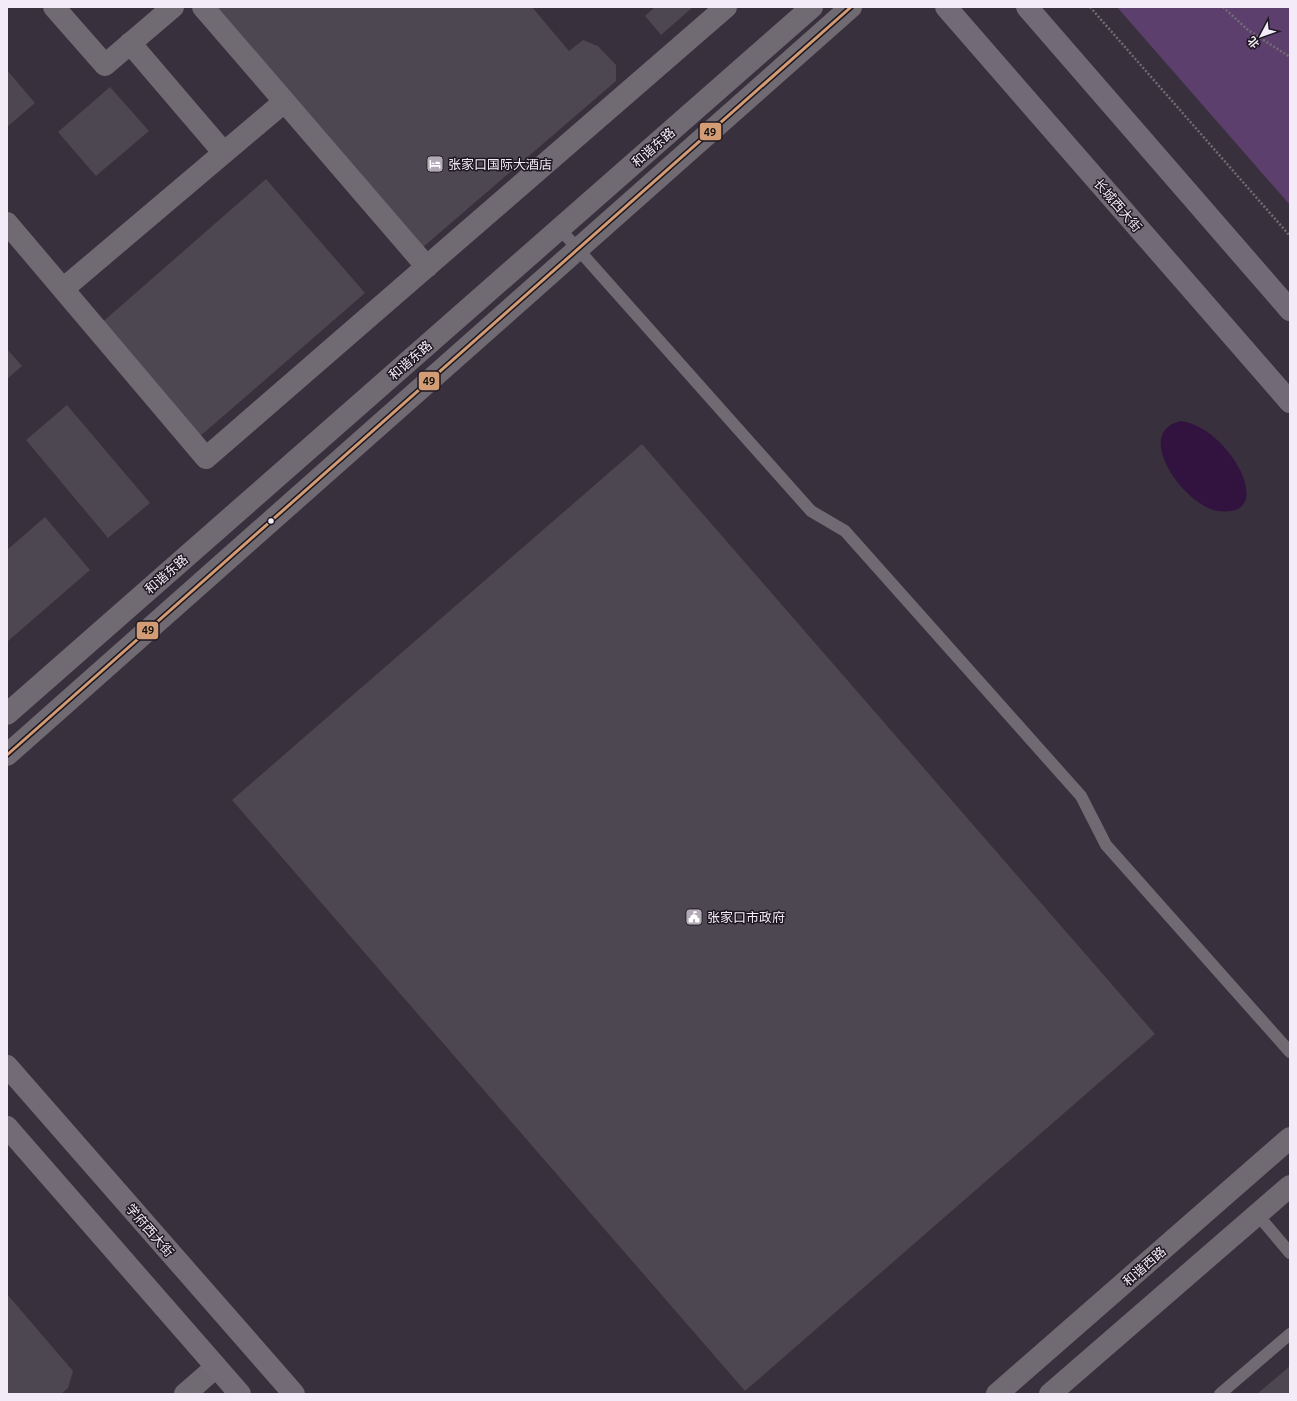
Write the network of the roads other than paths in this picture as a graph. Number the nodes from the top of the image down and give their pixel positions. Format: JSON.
{"nodes":[{"id":1,"x":54,"y":7,"type":"edge"},
{"id":2,"x":173,"y":7,"type":"edge"},
{"id":3,"x":203,"y":7,"type":"edge"},
{"id":4,"x":726,"y":7,"type":"edge"},
{"id":5,"x":812,"y":7,"type":"edge"},
{"id":6,"x":851,"y":7,"type":"edge"},
{"id":7,"x":946,"y":7,"type":"edge"},
{"id":8,"x":1026,"y":7,"type":"edge"},
{"id":9,"x":130,"y":43,"type":"junction"},
{"id":10,"x":284,"y":102,"type":"junction"},
{"id":11,"x":224,"y":153,"type":"junction"},
{"id":12,"x":7,"y":223,"type":"edge"},
{"id":13,"x":560,"y":229,"type":"junction"},
{"id":14,"x":578,"y":249,"type":"junction"},
{"id":15,"x":427,"y":267,"type":"junction"},
{"id":16,"x":63,"y":288,"type":"junction"},
{"id":17,"x":1290,"y":310,"type":"edge"},
{"id":18,"x":1290,"y":402,"type":"edge"},
{"id":19,"x":7,"y":714,"type":"edge"},
{"id":20,"x":7,"y":755,"type":"edge"},
{"id":21,"x":1290,"y":1052,"type":"edge"},
{"id":22,"x":7,"y":1066,"type":"edge"},
{"id":23,"x":7,"y":1127,"type":"edge"},
{"id":24,"x":1290,"y":1138,"type":"edge"},
{"id":25,"x":1290,"y":1186,"type":"edge"},
{"id":26,"x":1258,"y":1214,"type":"junction"},
{"id":27,"x":1290,"y":1253,"type":"edge"},
{"id":28,"x":1290,"y":1334,"type":"edge"},
{"id":29,"x":216,"y":1367,"type":"junction"},
{"id":30,"x":185,"y":1394,"type":"edge"},
{"id":31,"x":240,"y":1394,"type":"edge"},
{"id":32,"x":294,"y":1394,"type":"edge"},
{"id":33,"x":997,"y":1394,"type":"edge"},
{"id":34,"x":1050,"y":1394,"type":"edge"},
{"id":35,"x":1220,"y":1394,"type":"edge"}],
"edges":[{"from":1,"to":9,"type":"street"},
{"from":2,"to":9,"type":"street"},
{"from":3,"to":10,"type":"street"},
{"from":4,"to":15,"type":"street"},
{"from":5,"to":13,"type":"street","name":"和谐东路"},
{"from":6,"to":14,"type":"street","name":"和谐东路"},
{"from":7,"to":18,"type":"main road","name":"长城西大街"},
{"from":8,"to":17,"type":"main road"},
{"from":9,"to":11,"type":"street"},
{"from":10,"to":11,"type":"street"},
{"from":10,"to":15,"type":"street"},
{"from":11,"to":16,"type":"street"},
{"from":12,"to":16,"type":"street"},
{"from":13,"to":14,"type":"lane"},
{"from":13,"to":19,"type":"street","name":"和谐东路"},
{"from":14,"to":20,"type":"street","name":"和谐东路"},
{"from":14,"to":21,"type":"lane"},
{"from":15,"to":16,"type":"street"},
{"from":22,"to":32,"type":"main road","name":"学府西大街"},
{"from":23,"to":29,"type":"main road"},
{"from":24,"to":33,"type":"street","name":"和谐西路"},
{"from":25,"to":26,"type":"street"},
{"from":26,"to":27,"type":"lane"},
{"from":26,"to":34,"type":"street"},
{"from":28,"to":35,"type":"lane"},
{"from":29,"to":30,"type":"street"},
{"from":29,"to":31,"type":"main road"}]}
